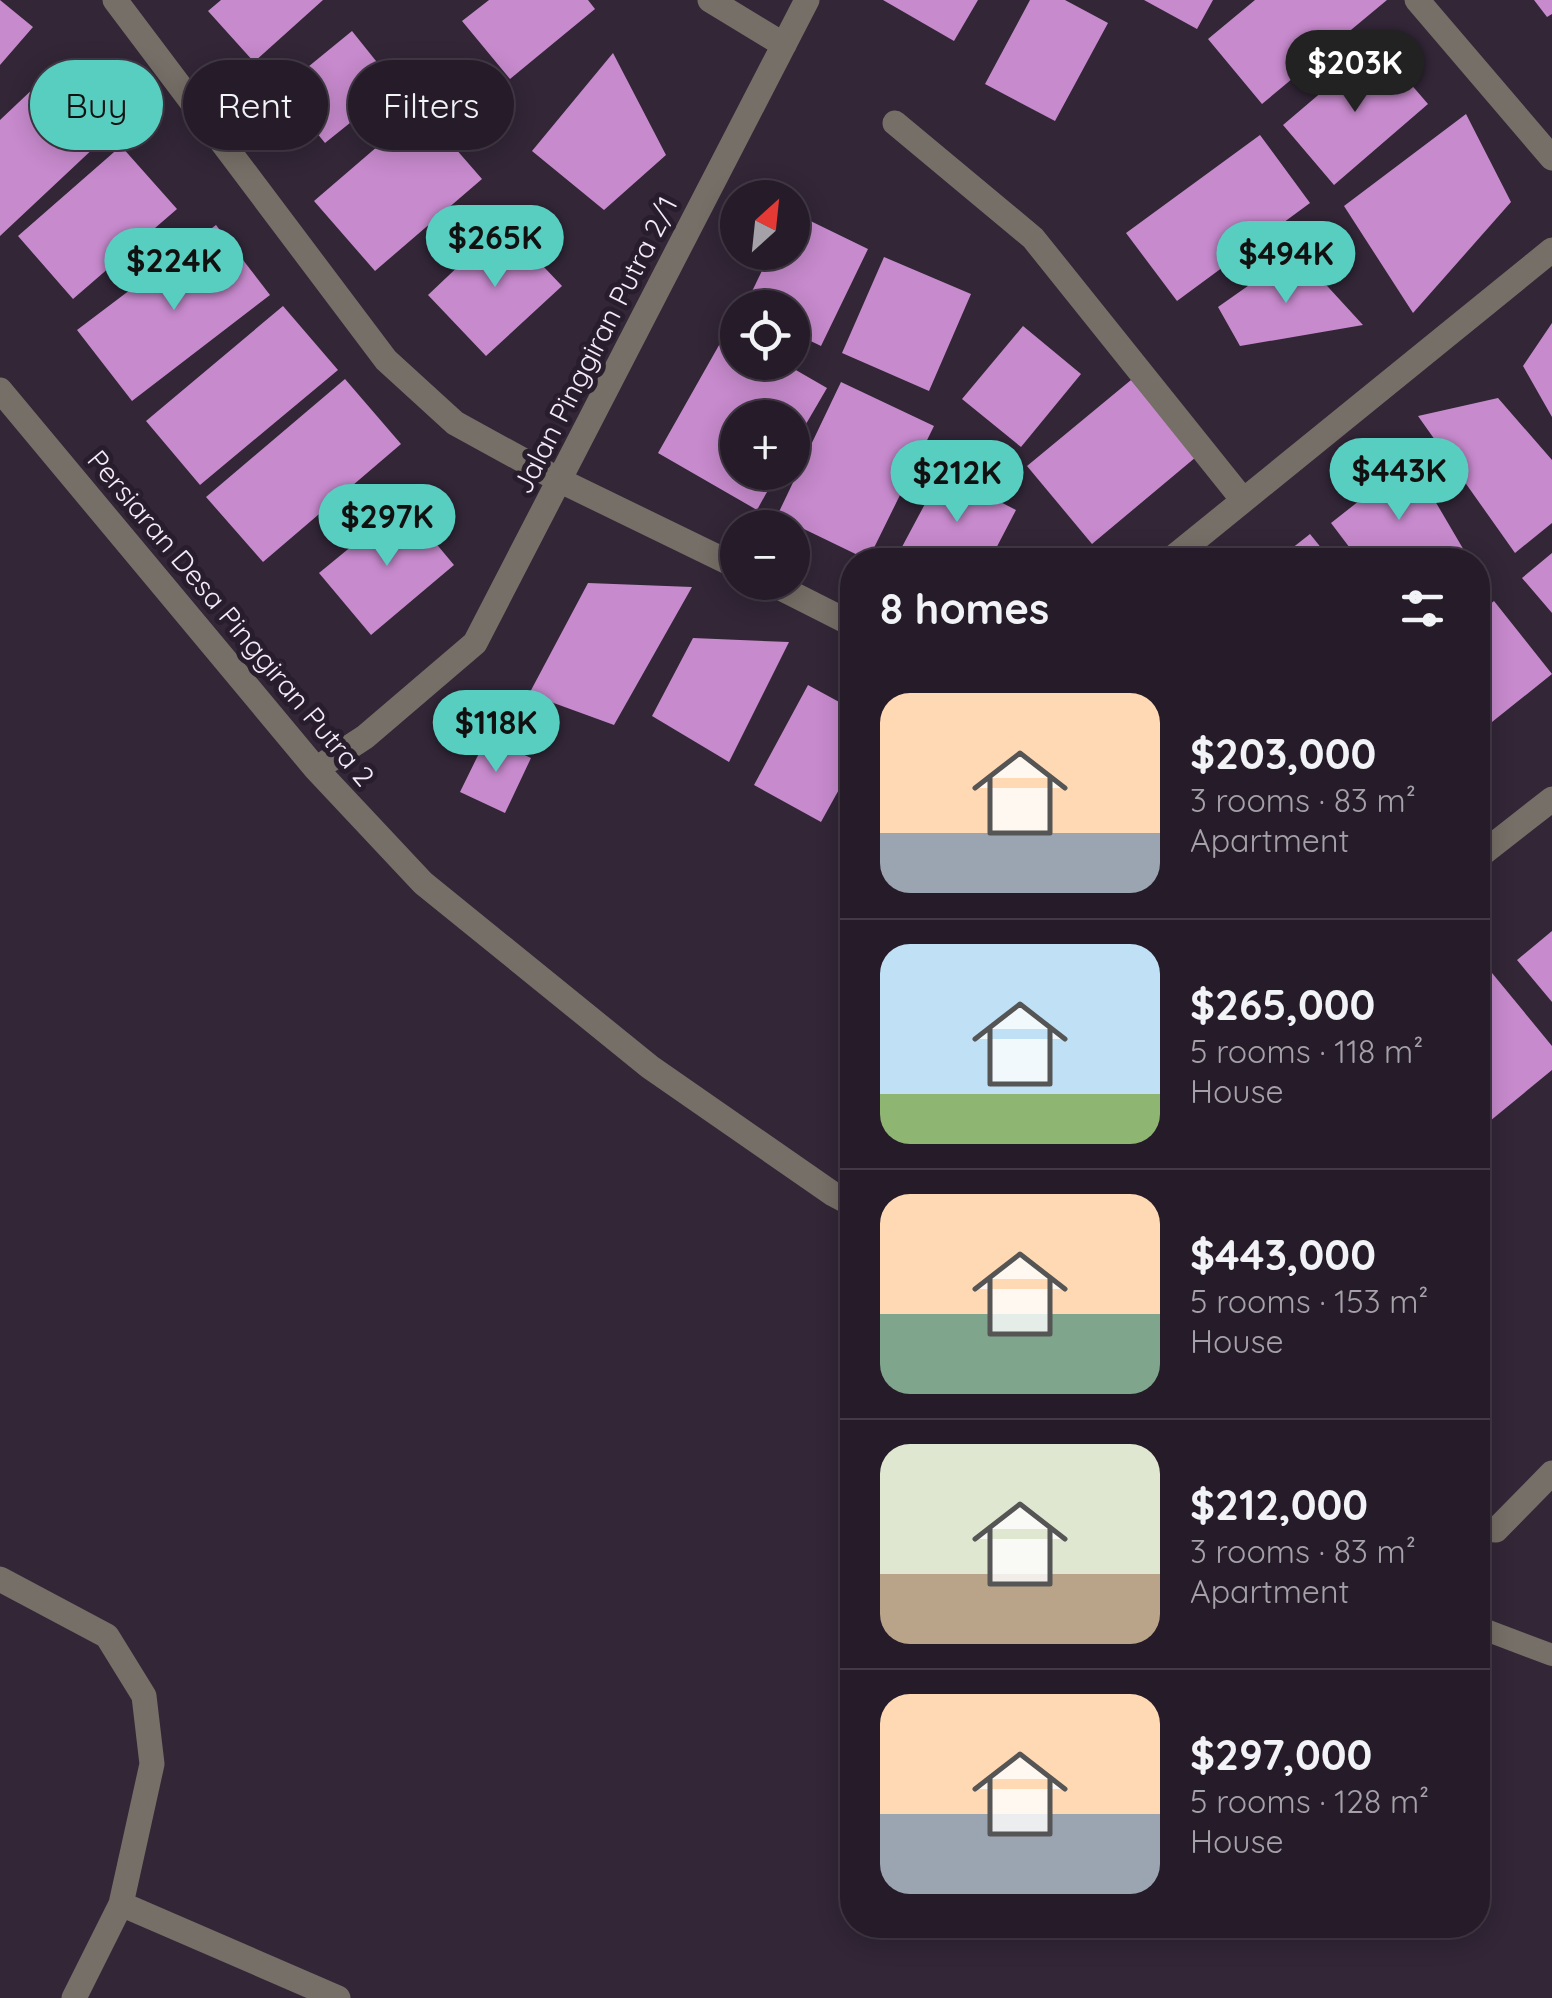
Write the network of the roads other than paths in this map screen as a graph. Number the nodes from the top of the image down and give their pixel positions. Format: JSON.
{"nodes":[{"id":1,"x":115,"y":0,"type":"edge"},
{"id":2,"x":710,"y":0,"type":"edge"},
{"id":3,"x":807,"y":0,"type":"edge"},
{"id":4,"x":1417,"y":0,"type":"edge"},
{"id":5,"x":784,"y":45,"type":"junction"},
{"id":6,"x":895,"y":122,"type":"dead end"},
{"id":7,"x":1552,"y":158,"type":"edge"},
{"id":8,"x":1552,"y":250,"type":"edge"},
{"id":9,"x":0,"y":390,"type":"edge"},
{"id":10,"x":559,"y":480,"type":"junction"},
{"id":11,"x":1243,"y":500,"type":"junction"},
{"id":12,"x":1185,"y":548,"type":"edge"},
{"id":13,"x":720,"y":558,"type":"edge"},
{"id":14,"x":804,"y":600,"type":"edge"},
{"id":15,"x":840,"y":618,"type":"edge"},
{"id":16,"x":316,"y":768,"type":"junction"},
{"id":17,"x":1552,"y":798,"type":"edge"},
{"id":18,"x":1490,"y":847,"type":"edge"},
{"id":19,"x":840,"y":1198,"type":"edge"},
{"id":20,"x":1552,"y":1473,"type":"edge"},
{"id":21,"x":1490,"y":1529,"type":"edge"},
{"id":22,"x":0,"y":1579,"type":"edge"},
{"id":23,"x":1490,"y":1632,"type":"edge"},
{"id":24,"x":1552,"y":1655,"type":"edge"},
{"id":25,"x":120,"y":1904,"type":"junction"},
{"id":26,"x":74,"y":1998,"type":"edge"},
{"id":27,"x":338,"y":1998,"type":"edge"}],
"edges":[{"from":1,"to":10,"type":"street"},
{"from":2,"to":5,"type":"street"},
{"from":3,"to":5,"type":"street","name":"Jalan Pinggiran Putra 2/1"},
{"from":4,"to":7,"type":"street"},
{"from":5,"to":10,"type":"street","name":"Jalan Pinggiran Putra 2/1"},
{"from":6,"to":11,"type":"street"},
{"from":8,"to":11,"type":"street"},
{"from":9,"to":16,"type":"street","name":"Persiaran Desa Pinggiran Putra 2"},
{"from":10,"to":13,"type":"street"},
{"from":10,"to":16,"type":"street","name":"Jalan Pinggiran Putra 2/1"},
{"from":11,"to":12,"type":"street"},
{"from":14,"to":15,"type":"street"},
{"from":16,"to":19,"type":"street","name":"Persiaran Desa Pinggiran Putra 2"},
{"from":17,"to":18,"type":"street"},
{"from":20,"to":21,"type":"street"},
{"from":22,"to":25,"type":"street"},
{"from":23,"to":24,"type":"lane"},
{"from":25,"to":26,"type":"street"},
{"from":25,"to":27,"type":"street"}]}
